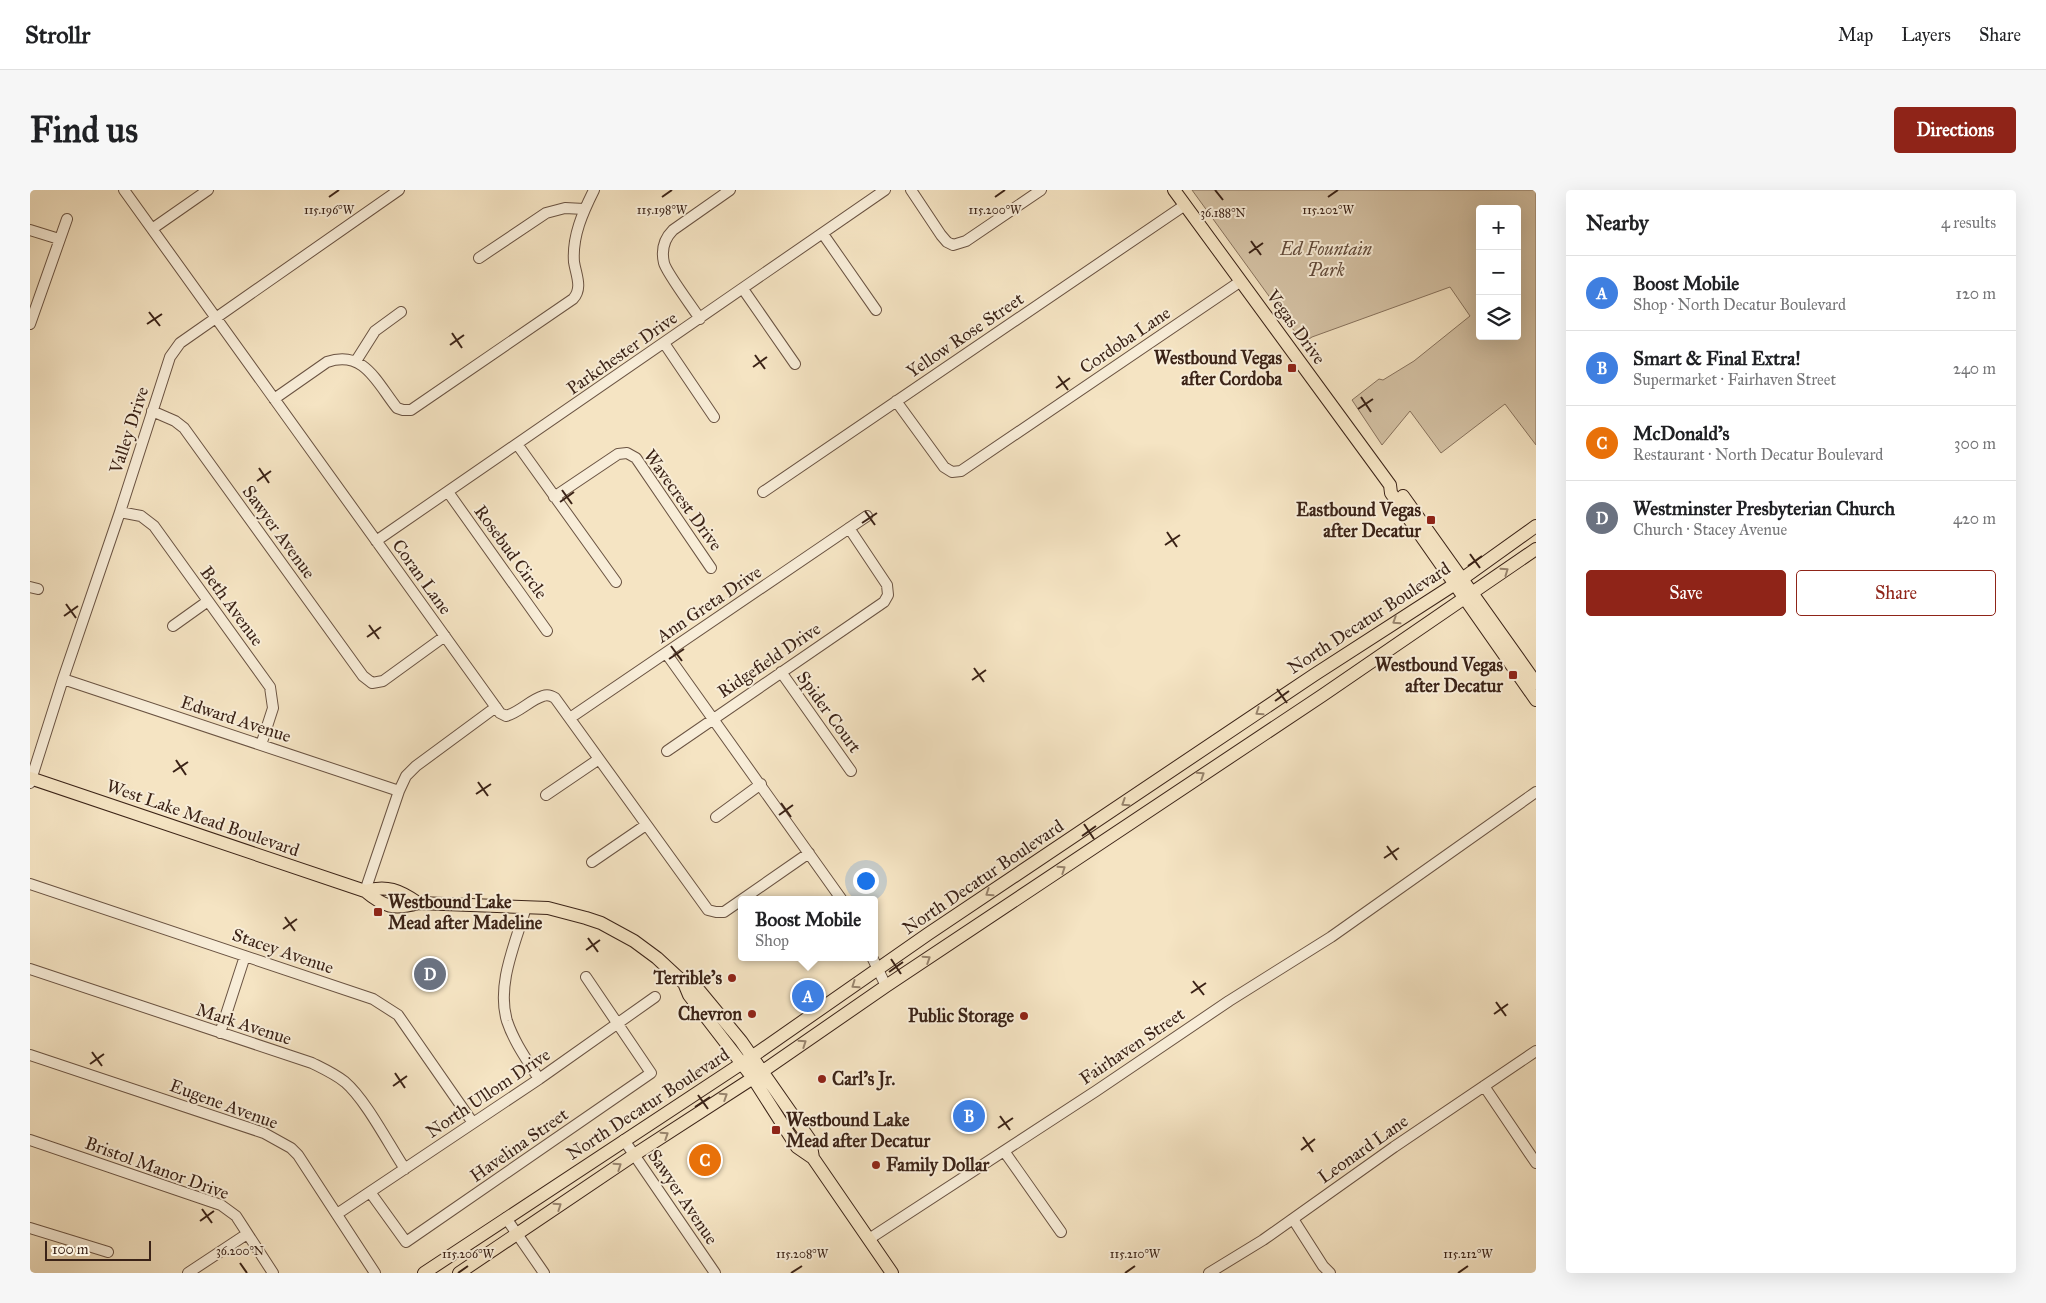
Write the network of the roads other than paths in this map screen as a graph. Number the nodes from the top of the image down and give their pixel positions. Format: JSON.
{"nodes":[{"id":1,"x":124,"y":190,"type":"edge"},
{"id":2,"x":208,"y":190,"type":"edge"},
{"id":3,"x":399,"y":190,"type":"edge"},
{"id":4,"x":594,"y":190,"type":"edge"},
{"id":5,"x":730,"y":190,"type":"edge"},
{"id":6,"x":885,"y":190,"type":"edge"},
{"id":7,"x":911,"y":190,"type":"edge"},
{"id":8,"x":1041,"y":190,"type":"edge"},
{"id":9,"x":1174,"y":190,"type":"edge"},
{"id":10,"x":1185,"y":205,"type":"junction"},
{"id":11,"x":584,"y":209,"type":"junction"},
{"id":12,"x":67,"y":219,"type":"dead end"},
{"id":13,"x":152,"y":228,"type":"junction"},
{"id":14,"x":30,"y":230,"type":"edge"},
{"id":15,"x":823,"y":234,"type":"junction"},
{"id":16,"x":59,"y":239,"type":"junction"},
{"id":17,"x":479,"y":258,"type":"dead end"},
{"id":18,"x":1241,"y":281,"type":"junction"},
{"id":19,"x":743,"y":289,"type":"junction"},
{"id":20,"x":876,"y":310,"type":"dead end"},
{"id":21,"x":400,"y":312,"type":"dead end"},
{"id":22,"x":216,"y":318,"type":"junction"},
{"id":23,"x":700,"y":319,"type":"junction"},
{"id":24,"x":30,"y":324,"type":"edge"},
{"id":25,"x":664,"y":343,"type":"junction"},
{"id":26,"x":356,"y":361,"type":"junction"},
{"id":27,"x":794,"y":364,"type":"dead end"},
{"id":28,"x":274,"y":399,"type":"junction"},
{"id":29,"x":896,"y":401,"type":"junction"},
{"id":30,"x":152,"y":411,"type":"junction"},
{"id":31,"x":714,"y":417,"type":"dead end"},
{"id":32,"x":517,"y":444,"type":"junction"},
{"id":33,"x":448,"y":492,"type":"junction"},
{"id":34,"x":763,"y":492,"type":"dead end"},
{"id":35,"x":554,"y":497,"type":"junction"},
{"id":36,"x":120,"y":512,"type":"junction"},
{"id":37,"x":867,"y":516,"type":"dead end"},
{"id":38,"x":1536,"y":526,"type":"edge"},
{"id":39,"x":848,"y":528,"type":"junction"},
{"id":40,"x":376,"y":541,"type":"junction"},
{"id":41,"x":1536,"y":549,"type":"edge"},
{"id":42,"x":711,"y":568,"type":"dead end"},
{"id":43,"x":1459,"y":581,"type":"junction"},
{"id":44,"x":616,"y":582,"type":"dead end"},
{"id":45,"x":1470,"y":596,"type":"junction"},
{"id":46,"x":208,"y":601,"type":"junction"},
{"id":47,"x":172,"y":626,"type":"dead end"},
{"id":48,"x":547,"y":631,"type":"dead end"},
{"id":49,"x":445,"y":636,"type":"junction"},
{"id":50,"x":666,"y":652,"type":"junction"},
{"id":51,"x":781,"y":672,"type":"junction"},
{"id":52,"x":1314,"y":675,"type":"junction"},
{"id":53,"x":62,"y":679,"type":"junction"},
{"id":54,"x":1536,"y":683,"type":"edge"},
{"id":55,"x":1326,"y":693,"type":"junction"},
{"id":56,"x":1536,"y":700,"type":"edge"},
{"id":57,"x":496,"y":707,"type":"junction"},
{"id":58,"x":570,"y":718,"type":"junction"},
{"id":59,"x":714,"y":718,"type":"junction"},
{"id":60,"x":261,"y":745,"type":"junction"},
{"id":61,"x":667,"y":752,"type":"dead end"},
{"id":62,"x":599,"y":759,"type":"junction"},
{"id":63,"x":851,"y":771,"type":"dead end"},
{"id":64,"x":30,"y":779,"type":"edge"},
{"id":65,"x":761,"y":784,"type":"junction"},
{"id":66,"x":1149,"y":786,"type":"junction"},
{"id":67,"x":399,"y":791,"type":"junction"},
{"id":68,"x":1536,"y":792,"type":"edge"},
{"id":69,"x":546,"y":795,"type":"dead end"},
{"id":70,"x":1161,"y":802,"type":"junction"},
{"id":71,"x":716,"y":817,"type":"dead end"},
{"id":72,"x":646,"y":825,"type":"junction"},
{"id":73,"x":809,"y":853,"type":"junction"},
{"id":74,"x":592,"y":862,"type":"dead end"},
{"id":75,"x":1010,"y":878,"type":"junction"},
{"id":76,"x":30,"y":884,"type":"edge"},
{"id":77,"x":364,"y":891,"type":"junction"},
{"id":78,"x":747,"y":896,"type":"edge"},
{"id":79,"x":839,"y":896,"type":"edge"},
{"id":80,"x":1022,"y":896,"type":"junction"},
{"id":81,"x":738,"y":902,"type":"edge"},
{"id":82,"x":526,"y":907,"type":"junction"},
{"id":83,"x":245,"y":956,"type":"junction"},
{"id":84,"x":874,"y":961,"type":"edge"},
{"id":85,"x":30,"y":969,"type":"edge"},
{"id":86,"x":878,"y":969,"type":"junction"},
{"id":87,"x":586,"y":977,"type":"dead end"},
{"id":88,"x":886,"y":986,"type":"junction"},
{"id":89,"x":655,"y":997,"type":"dead end"},
{"id":90,"x":617,"y":1022,"type":"junction"},
{"id":91,"x":220,"y":1033,"type":"junction"},
{"id":92,"x":1536,"y":1051,"type":"edge"},
{"id":93,"x":31,"y":1059,"type":"edge"},
{"id":94,"x":747,"y":1060,"type":"junction"},
{"id":95,"x":758,"y":1074,"type":"junction"},
{"id":96,"x":539,"y":1079,"type":"junction"},
{"id":97,"x":1484,"y":1086,"type":"junction"},
{"id":98,"x":473,"y":1123,"type":"junction"},
{"id":99,"x":30,"y":1140,"type":"edge"},
{"id":100,"x":624,"y":1140,"type":"junction"},
{"id":101,"x":1004,"y":1151,"type":"junction"},
{"id":102,"x":634,"y":1155,"type":"junction"},
{"id":103,"x":1536,"y":1163,"type":"edge"},
{"id":104,"x":405,"y":1168,"type":"junction"},
{"id":105,"x":370,"y":1192,"type":"junction"},
{"id":106,"x":337,"y":1214,"type":"junction"},
{"id":107,"x":506,"y":1218,"type":"junction"},
{"id":108,"x":1293,"y":1219,"type":"junction"},
{"id":109,"x":30,"y":1228,"type":"edge"},
{"id":110,"x":1061,"y":1232,"type":"dead end"},
{"id":111,"x":247,"y":1234,"type":"junction"},
{"id":112,"x":517,"y":1234,"type":"junction"},
{"id":113,"x":868,"y":1239,"type":"junction"},
{"id":114,"x":108,"y":1252,"type":"dead end"},
{"id":115,"x":188,"y":1273,"type":"edge"},
{"id":116,"x":273,"y":1273,"type":"edge"},
{"id":117,"x":376,"y":1273,"type":"edge"},
{"id":118,"x":424,"y":1273,"type":"edge"},
{"id":119,"x":459,"y":1273,"type":"edge"},
{"id":120,"x":544,"y":1273,"type":"edge"},
{"id":121,"x":714,"y":1273,"type":"edge"},
{"id":122,"x":892,"y":1273,"type":"edge"},
{"id":123,"x":1209,"y":1273,"type":"edge"},
{"id":124,"x":1330,"y":1273,"type":"edge"}],
"edges":[{"from":1,"to":13,"type":"street","name":"Coran Lane"},
{"from":2,"to":13,"type":"street"},
{"from":3,"to":22,"type":"street","name":"Valley Drive"},
{"from":4,"to":11,"type":"street"},
{"from":5,"to":23,"type":"street"},
{"from":6,"to":15,"type":"street","name":"Parkchester Drive"},
{"from":7,"to":8,"type":"street"},
{"from":9,"to":10,"type":"main road","name":"Vegas Drive"},
{"from":10,"to":18,"type":"main road","name":"Vegas Drive"},
{"from":10,"to":29,"type":"street","name":"Yellow Rose Street"},
{"from":11,"to":17,"type":"street"},
{"from":11,"to":26,"type":"street"},
{"from":12,"to":16,"type":"street"},
{"from":13,"to":22,"type":"street","name":"Coran Lane"},
{"from":14,"to":16,"type":"street"},
{"from":15,"to":19,"type":"street","name":"Parkchester Drive"},
{"from":15,"to":20,"type":"street"},
{"from":16,"to":24,"type":"street"},
{"from":18,"to":29,"type":"street","name":"Cordoba Lane"},
{"from":18,"to":43,"type":"main road","name":"Vegas Drive"},
{"from":19,"to":23,"type":"street","name":"Parkchester Drive"},
{"from":19,"to":27,"type":"street"},
{"from":21,"to":26,"type":"street"},
{"from":22,"to":28,"type":"street","name":"Coran Lane"},
{"from":22,"to":30,"type":"street","name":"Valley Drive"},
{"from":23,"to":25,"type":"street","name":"Parkchester Drive"},
{"from":25,"to":31,"type":"street"},
{"from":25,"to":32,"type":"street","name":"Parkchester Drive"},
{"from":26,"to":28,"type":"street"},
{"from":28,"to":40,"type":"street","name":"Coran Lane"},
{"from":29,"to":34,"type":"street","name":"Yellow Rose Street"},
{"from":30,"to":36,"type":"street","name":"Valley Drive"},
{"from":30,"to":49,"type":"street","name":"Sawyer Avenue"},
{"from":32,"to":33,"type":"street","name":"Parkchester Drive"},
{"from":32,"to":35,"type":"street"},
{"from":33,"to":40,"type":"street","name":"Parkchester Drive"},
{"from":33,"to":48,"type":"street","name":"Rosebud Circle"},
{"from":35,"to":42,"type":"street","name":"Wavecrest Drive"},
{"from":35,"to":44,"type":"street"},
{"from":36,"to":46,"type":"street","name":"Beth Avenue"},
{"from":36,"to":53,"type":"street","name":"Valley Drive"},
{"from":37,"to":39,"type":"street","name":"Ann Greta Drive"},
{"from":38,"to":43,"type":"main road","name":"North Decatur Boulevard"},
{"from":39,"to":50,"type":"street","name":"Ann Greta Drive"},
{"from":39,"to":51,"type":"street","name":"Ridgefield Drive"},
{"from":40,"to":49,"type":"street","name":"Coran Lane"},
{"from":45,"to":41,"type":"main road","name":"North Decatur Boulevard","one_way":true},
{"from":43,"to":45,"type":"main road","name":"Vegas Drive"},
{"from":43,"to":52,"type":"main road","name":"North Decatur Boulevard","one_way":true},
{"from":45,"to":54,"type":"main road","name":"Vegas Drive"},
{"from":45,"to":55,"type":"main road","name":"North Decatur Boulevard"},
{"from":45,"to":56,"type":"main road","name":"Vegas Drive"},
{"from":46,"to":47,"type":"street"},
{"from":46,"to":60,"type":"street","name":"Beth Avenue"},
{"from":49,"to":57,"type":"street","name":"Coran Lane"},
{"from":50,"to":58,"type":"street","name":"Ann Greta Drive"},
{"from":50,"to":59,"type":"street"},
{"from":51,"to":59,"type":"street","name":"Ridgefield Drive"},
{"from":51,"to":63,"type":"street","name":"Spider Court"},
{"from":52,"to":55,"type":"main road"},
{"from":52,"to":66,"type":"main road","name":"North Decatur Boulevard","one_way":true},
{"from":53,"to":60,"type":"street","name":"Edward Avenue"},
{"from":53,"to":64,"type":"street","name":"Valley Drive"},
{"from":70,"to":55,"type":"main road","name":"North Decatur Boulevard","one_way":true},
{"from":57,"to":58,"type":"street"},
{"from":57,"to":67,"type":"street"},
{"from":58,"to":62,"type":"street"},
{"from":59,"to":61,"type":"street","name":"Ridgefield Drive"},
{"from":59,"to":65,"type":"street"},
{"from":60,"to":67,"type":"street","name":"Edward Avenue"},
{"from":62,"to":69,"type":"street"},
{"from":62,"to":72,"type":"street"},
{"from":64,"to":77,"type":"main road","name":"West Lake Mead Boulevard"},
{"from":65,"to":71,"type":"street"},
{"from":65,"to":73,"type":"street"},
{"from":66,"to":70,"type":"main road"},
{"from":66,"to":75,"type":"main road","name":"North Decatur Boulevard","one_way":true},
{"from":67,"to":77,"type":"street"},
{"from":68,"to":101,"type":"street","name":"Fairhaven Street"},
{"from":80,"to":70,"type":"main road","name":"North Decatur Boulevard","one_way":true},
{"from":72,"to":74,"type":"street"},
{"from":72,"to":81,"type":"street"},
{"from":73,"to":78,"type":"street"},
{"from":73,"to":79,"type":"street"},
{"from":75,"to":80,"type":"main road"},
{"from":75,"to":86,"type":"main road","name":"North Decatur Boulevard","one_way":true},
{"from":76,"to":83,"type":"street","name":"Stacey Avenue"},
{"from":77,"to":82,"type":"main road","name":"West Lake Mead Boulevard"},
{"from":88,"to":80,"type":"main road","name":"North Decatur Boulevard","one_way":true},
{"from":82,"to":94,"type":"main road","name":"West Lake Mead Boulevard"},
{"from":82,"to":96,"type":"street"},
{"from":83,"to":91,"type":"street"},
{"from":83,"to":98,"type":"street","name":"Stacey Avenue"},
{"from":84,"to":86,"type":"street"},
{"from":85,"to":91,"type":"street","name":"Mark Avenue"},
{"from":86,"to":88,"type":"street"},
{"from":86,"to":94,"type":"main road","name":"North Decatur Boulevard","one_way":true},
{"from":87,"to":90,"type":"street"},
{"from":95,"to":88,"type":"main road","name":"North Decatur Boulevard","one_way":true},
{"from":89,"to":90,"type":"street","name":"North Ullom Drive"},
{"from":90,"to":96,"type":"street","name":"North Ullom Drive"},
{"from":90,"to":105,"type":"street","name":"Havelina Street"},
{"from":91,"to":104,"type":"street","name":"Mark Avenue"},
{"from":92,"to":97,"type":"street","name":"Leonard Lane"},
{"from":93,"to":106,"type":"street","name":"Eugene Avenue"},
{"from":94,"to":95,"type":"main road","name":"West Lake Mead Boulevard"},
{"from":94,"to":100,"type":"main road","name":"North Decatur Boulevard"},
{"from":102,"to":95,"type":"main road","name":"North Decatur Boulevard","one_way":true},
{"from":95,"to":113,"type":"main road","name":"West Lake Mead Boulevard"},
{"from":96,"to":98,"type":"street","name":"North Ullom Drive"},
{"from":97,"to":103,"type":"street"},
{"from":97,"to":108,"type":"street","name":"Leonard Lane"},
{"from":98,"to":104,"type":"street","name":"North Ullom Drive"},
{"from":99,"to":111,"type":"street","name":"Bristol Manor Drive"},
{"from":100,"to":102,"type":"street","name":"Sawyer Avenue"},
{"from":100,"to":107,"type":"main road","name":"North Decatur Boulevard"},
{"from":101,"to":110,"type":"street"},
{"from":101,"to":113,"type":"street","name":"Fairhaven Street"},
{"from":112,"to":102,"type":"main road","name":"North Decatur Boulevard","one_way":true},
{"from":102,"to":121,"type":"street","name":"Sawyer Avenue"},
{"from":104,"to":105,"type":"street","name":"North Ullom Drive"},
{"from":105,"to":106,"type":"street","name":"North Ullom Drive"},
{"from":106,"to":117,"type":"street","name":"Eugene Avenue"},
{"from":107,"to":112,"type":"street"},
{"from":107,"to":118,"type":"main road","name":"North Decatur Boulevard"},
{"from":108,"to":123,"type":"street","name":"Leonard Lane"},
{"from":108,"to":124,"type":"street"},
{"from":109,"to":114,"type":"street"},
{"from":111,"to":115,"type":"street"},
{"from":111,"to":116,"type":"street","name":"Bristol Manor Drive"},
{"from":112,"to":119,"type":"main road","name":"North Decatur Boulevard"},
{"from":112,"to":120,"type":"street"},
{"from":113,"to":122,"type":"main road","name":"West Lake Mead Boulevard"}]}
